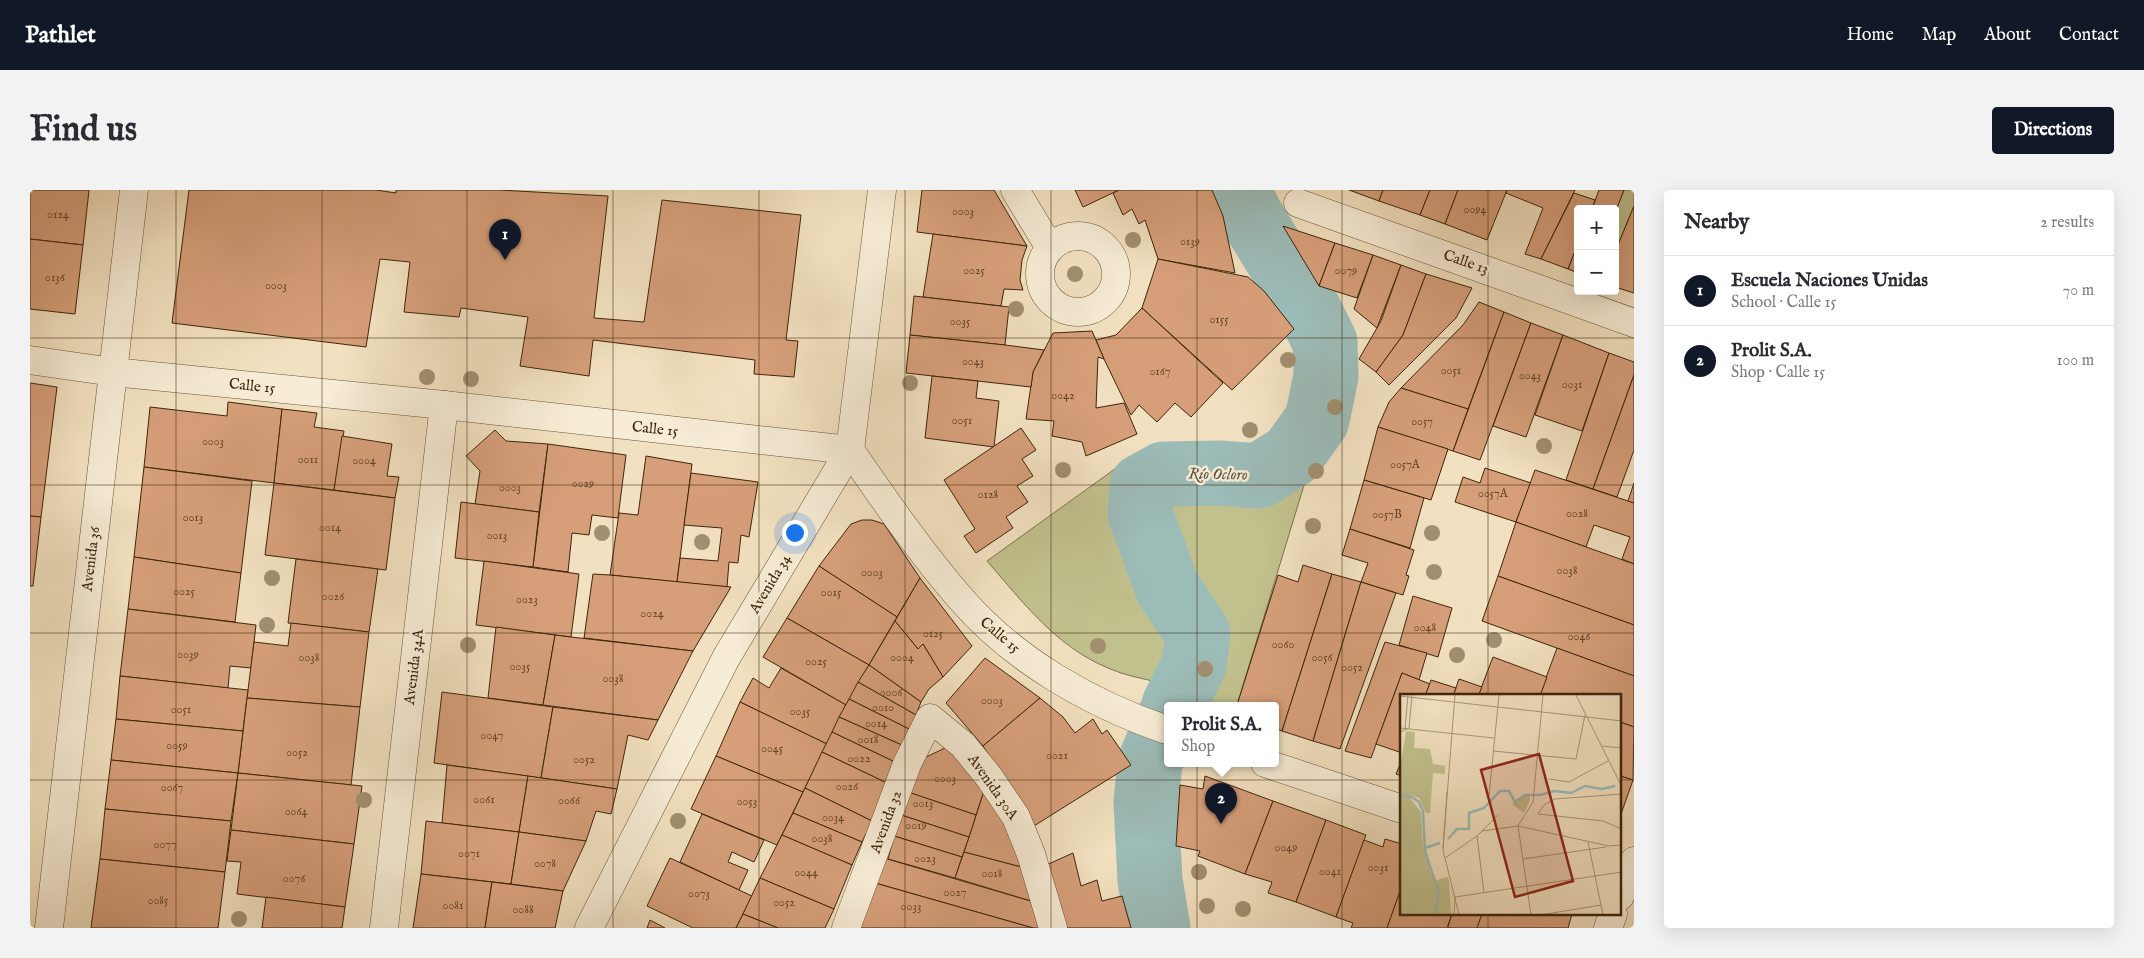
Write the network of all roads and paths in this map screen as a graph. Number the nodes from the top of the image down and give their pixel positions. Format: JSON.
{"nodes":[{"id":1,"x":134,"y":190,"type":"edge"},
{"id":2,"x":882,"y":190,"type":"edge"},
{"id":3,"x":1016,"y":190,"type":"edge"},
{"id":4,"x":1298,"y":203,"type":"dead end"},
{"id":5,"x":1050,"y":248,"type":"dead end"},
{"id":6,"x":1634,"y":323,"type":"edge"},
{"id":7,"x":30,"y":360,"type":"edge"},
{"id":8,"x":113,"y":372,"type":"junction"},
{"id":9,"x":444,"y":405,"type":"junction"},
{"id":10,"x":850,"y":450,"type":"junction"},
{"id":11,"x":930,"y":718,"type":"joint"},
{"id":12,"x":1164,"y":729,"type":"edge"},
{"id":13,"x":1277,"y":767,"type":"edge"},
{"id":14,"x":1400,"y":808,"type":"edge"},
{"id":15,"x":1634,"y":861,"type":"edge"},
{"id":16,"x":1625,"y":890,"type":"edge"},
{"id":17,"x":1612,"y":916,"type":"edge"},
{"id":18,"x":49,"y":928,"type":"edge"},
{"id":19,"x":384,"y":928,"type":"edge"},
{"id":20,"x":589,"y":928,"type":"edge"},
{"id":21,"x":846,"y":928,"type":"edge"},
{"id":22,"x":1053,"y":928,"type":"edge"},
{"id":23,"x":1608,"y":928,"type":"edge"}],
"edges":[{"from":1,"to":8,"type":"street","name":"Avenida 36"},
{"from":2,"to":10,"type":"street","name":"Avenida 34"},
{"from":3,"to":5,"type":"street"},
{"from":4,"to":6,"type":"street","name":"Calle 13"},
{"from":7,"to":8,"type":"street","name":"Calle 15"},
{"from":8,"to":9,"type":"street","name":"Calle 15"},
{"from":8,"to":18,"type":"street","name":"Avenida 36"},
{"from":9,"to":10,"type":"street","name":"Calle 15"},
{"from":9,"to":19,"type":"street","name":"Avenida 34A"},
{"from":10,"to":12,"type":"street","name":"Calle 15"},
{"from":10,"to":20,"type":"street","name":"Avenida 34"},
{"from":11,"to":21,"type":"street","name":"Avenida 32"},
{"from":11,"to":22,"type":"street","name":"Avenida 30A"},
{"from":13,"to":14,"type":"street"},
{"from":15,"to":16,"type":"street"},
{"from":17,"to":23,"type":"street"}]}
